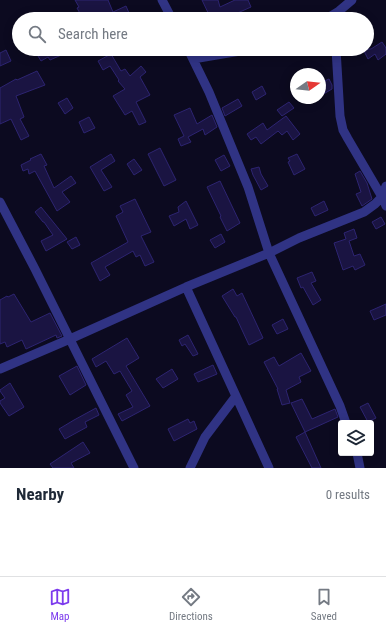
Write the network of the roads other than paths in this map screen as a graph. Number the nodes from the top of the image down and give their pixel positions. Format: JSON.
{"nodes":[{"id":1,"x":162,"y":0,"type":"edge"},
{"id":2,"x":352,"y":0,"type":"edge"},
{"id":3,"x":168,"y":12,"type":"edge"},
{"id":4,"x":342,"y":12,"type":"edge"},
{"id":5,"x":192,"y":56,"type":"edge"},
{"id":6,"x":211,"y":56,"type":"edge"},
{"id":7,"x":336,"y":56,"type":"edge"},
{"id":8,"x":193,"y":59,"type":"junction"},
{"id":9,"x":386,"y":186,"type":"edge"},
{"id":10,"x":382,"y":197,"type":"junction"},
{"id":11,"x":0,"y":202,"type":"edge"},
{"id":12,"x":386,"y":206,"type":"edge"},
{"id":13,"x":269,"y":253,"type":"junction"},
{"id":14,"x":186,"y":287,"type":"junction"},
{"id":15,"x":70,"y":339,"type":"junction"},
{"id":16,"x":0,"y":369,"type":"edge"},
{"id":17,"x":236,"y":396,"type":"junction"},
{"id":18,"x":345,"y":420,"type":"edge"},
{"id":19,"x":358,"y":456,"type":"edge"},
{"id":20,"x":134,"y":468,"type":"edge"},
{"id":21,"x":190,"y":468,"type":"edge"},
{"id":22,"x":269,"y":468,"type":"edge"},
{"id":23,"x":360,"y":468,"type":"edge"}],
"edges":[{"from":1,"to":3,"type":"street"},
{"from":2,"to":4,"type":"street"},
{"from":5,"to":8,"type":"street"},
{"from":6,"to":8,"type":"street"},
{"from":7,"to":10,"type":"street"},
{"from":8,"to":13,"type":"street"},
{"from":9,"to":10,"type":"street"},
{"from":10,"to":12,"type":"street"},
{"from":10,"to":13,"type":"street"},
{"from":11,"to":15,"type":"street"},
{"from":13,"to":14,"type":"street"},
{"from":13,"to":18,"type":"street"},
{"from":14,"to":15,"type":"street"},
{"from":14,"to":17,"type":"street"},
{"from":15,"to":16,"type":"street"},
{"from":15,"to":20,"type":"street"},
{"from":17,"to":21,"type":"street"},
{"from":17,"to":22,"type":"street"},
{"from":19,"to":23,"type":"street"}]}
